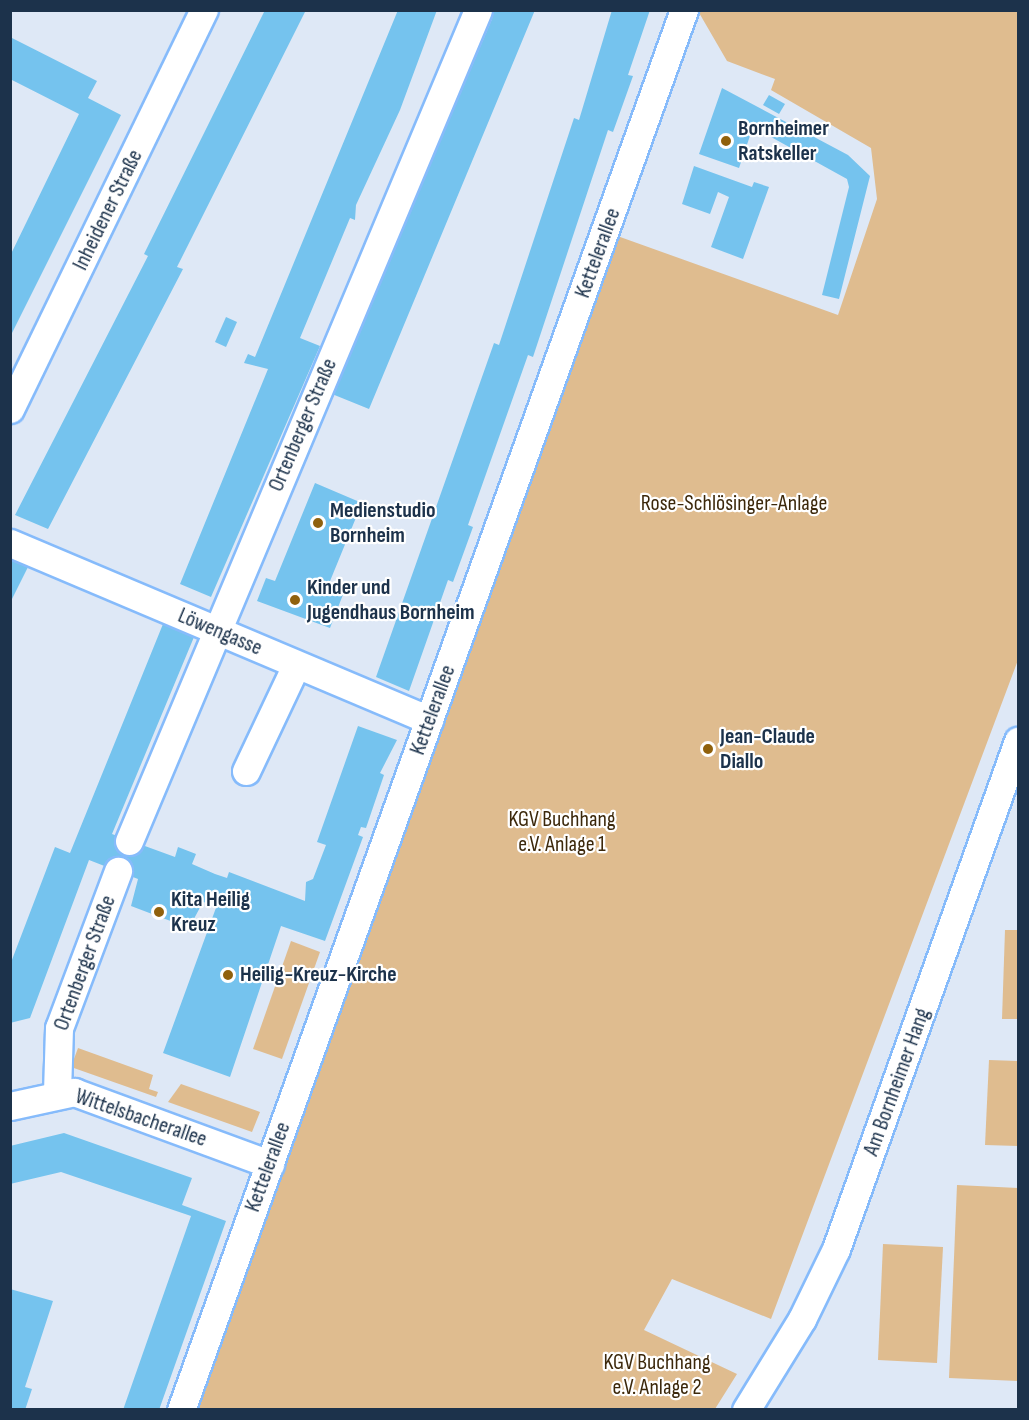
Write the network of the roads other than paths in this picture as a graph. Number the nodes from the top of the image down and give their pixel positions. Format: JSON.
{"nodes":[{"id":1,"x":204,"y":10,"type":"edge"},
{"id":2,"x":478,"y":10,"type":"edge"},
{"id":3,"x":684,"y":10,"type":"edge"},
{"id":4,"x":10,"y":409,"type":"edge"},
{"id":5,"x":10,"y":543,"type":"edge"},
{"id":6,"x":216,"y":631,"type":"junction"},
{"id":7,"x":296,"y":664,"type":"junction"},
{"id":8,"x":429,"y":720,"type":"junction"},
{"id":9,"x":1018,"y":741,"type":"edge"},
{"id":10,"x":246,"y":771,"type":"dead end"},
{"id":11,"x":129,"y":841,"type":"dead end"},
{"id":12,"x":118,"y":871,"type":"dead end"},
{"id":13,"x":57,"y":1092,"type":"junction"},
{"id":14,"x":10,"y":1106,"type":"edge"},
{"id":15,"x":270,"y":1164,"type":"junction"},
{"id":16,"x":181,"y":1410,"type":"edge"},
{"id":17,"x":746,"y":1410,"type":"edge"}],
"edges":[{"from":1,"to":4,"type":"street","name":"Inheidener Straße"},
{"from":2,"to":6,"type":"street","name":"Ortenberger Straße"},
{"from":3,"to":8,"type":"street","name":"Kettelerallee"},
{"from":5,"to":6,"type":"street","name":"Löwengasse"},
{"from":6,"to":7,"type":"street","name":"Löwengasse"},
{"from":6,"to":11,"type":"street","name":"Ortenberger Straße"},
{"from":7,"to":8,"type":"street","name":"Löwengasse"},
{"from":7,"to":10,"type":"street"},
{"from":8,"to":15,"type":"street","name":"Kettelerallee"},
{"from":9,"to":17,"type":"street","name":"Am Bornheimer Hang"},
{"from":12,"to":13,"type":"street","name":"Ortenberger Straße"},
{"from":13,"to":14,"type":"street","name":"Wittelsbacherallee"},
{"from":13,"to":15,"type":"street","name":"Wittelsbacherallee"},
{"from":15,"to":16,"type":"street","name":"Kettelerallee"}]}
